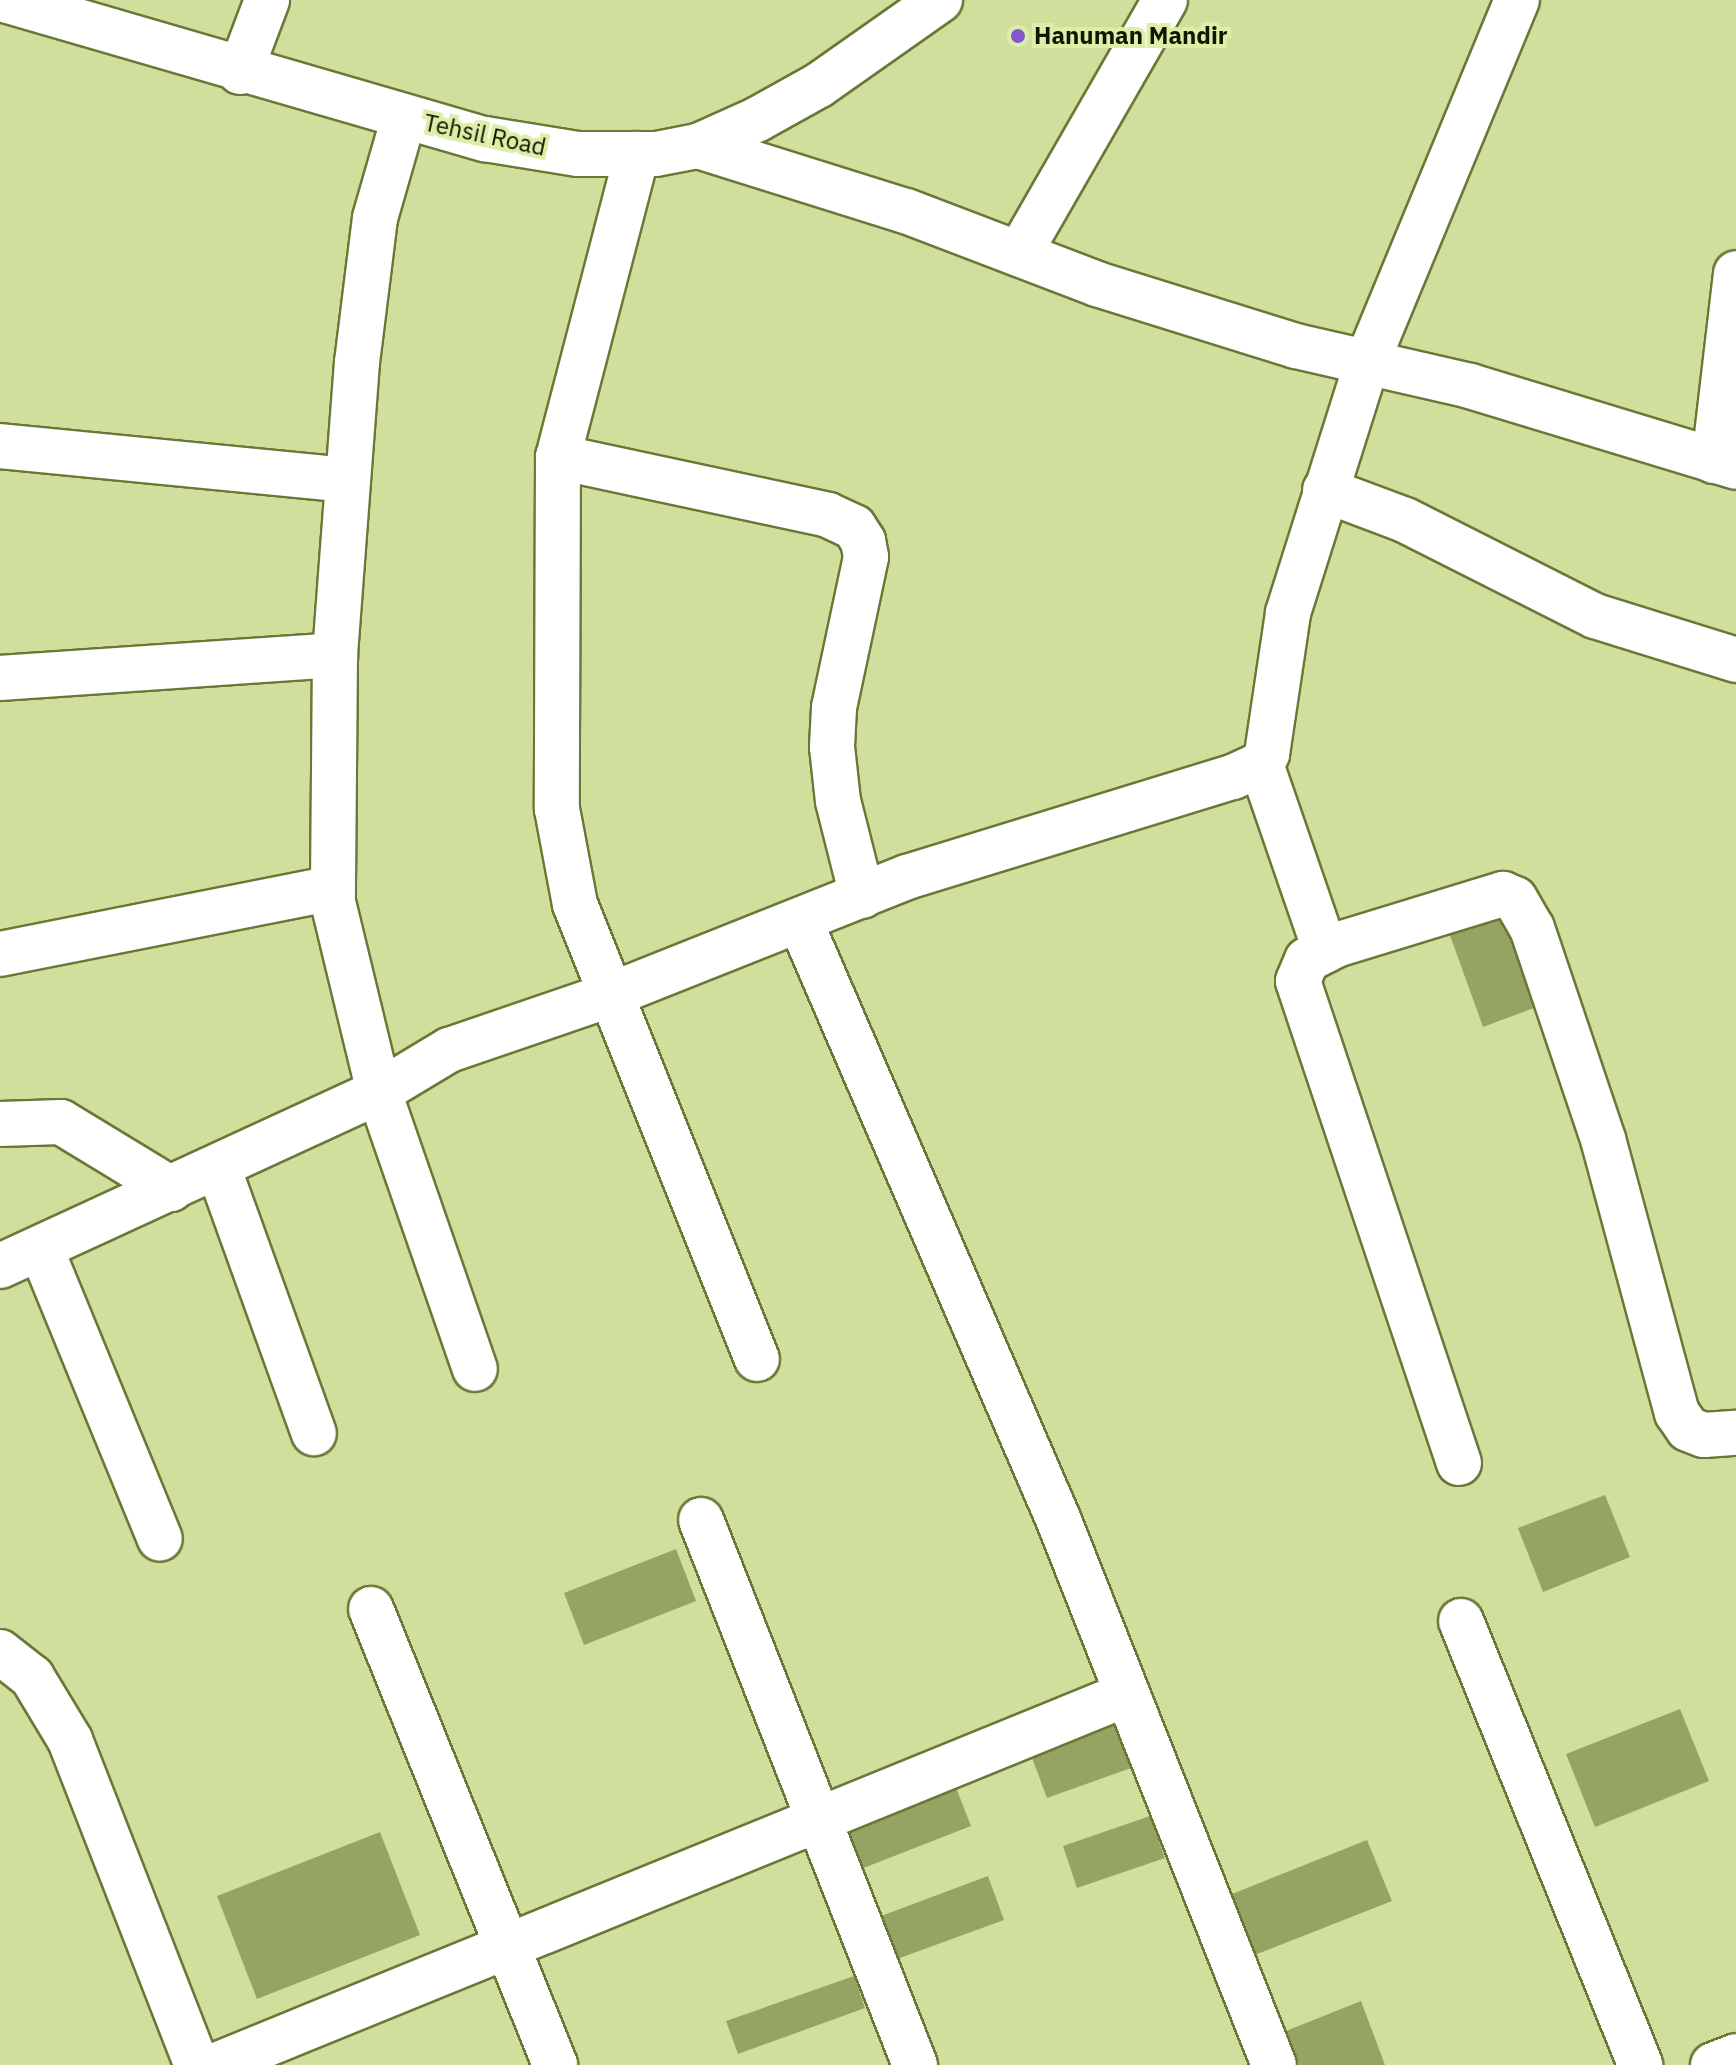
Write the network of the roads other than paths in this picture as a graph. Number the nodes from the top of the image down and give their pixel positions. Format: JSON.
{"nodes":[{"id":1,"x":5,"y":0,"type":"edge"},
{"id":2,"x":267,"y":0,"type":"edge"},
{"id":3,"x":940,"y":0,"type":"edge"},
{"id":4,"x":1165,"y":0,"type":"edge"},
{"id":5,"x":1517,"y":0,"type":"edge"},
{"id":6,"x":240,"y":72,"type":"junction"},
{"id":7,"x":404,"y":117,"type":"junction"},
{"id":8,"x":698,"y":146,"type":"junction"},
{"id":9,"x":637,"y":154,"type":"junction"},
{"id":10,"x":1019,"y":254,"type":"junction"},
{"id":11,"x":1736,"y":273,"type":"edge"},
{"id":12,"x":1367,"y":362,"type":"junction"},
{"id":13,"x":0,"y":446,"type":"edge"},
{"id":14,"x":558,"y":457,"type":"junction"},
{"id":15,"x":1725,"y":464,"type":"edge"},
{"id":16,"x":347,"y":480,"type":"junction"},
{"id":17,"x":1325,"y":490,"type":"junction"},
{"id":18,"x":335,"y":655,"type":"junction"},
{"id":19,"x":1736,"y":660,"type":"edge"},
{"id":20,"x":0,"y":678,"type":"edge"},
{"id":21,"x":1261,"y":764,"type":"junction"},
{"id":22,"x":333,"y":888,"type":"junction"},
{"id":23,"x":862,"y":896,"type":"junction"},
{"id":24,"x":800,"y":921,"type":"junction"},
{"id":25,"x":1325,"y":950,"type":"junction"},
{"id":26,"x":0,"y":954,"type":"edge"},
{"id":27,"x":613,"y":994,"type":"junction"},
{"id":28,"x":379,"y":1092,"type":"junction"},
{"id":29,"x":0,"y":1124,"type":"edge"},
{"id":30,"x":218,"y":1167,"type":"junction"},
{"id":31,"x":171,"y":1189,"type":"junction"},
{"id":32,"x":41,"y":1249,"type":"junction"},
{"id":33,"x":0,"y":1266,"type":"edge"},
{"id":34,"x":757,"y":1359,"type":"dead end"},
{"id":35,"x":475,"y":1369,"type":"dead end"},
{"id":36,"x":314,"y":1433,"type":"dead end"},
{"id":37,"x":1736,"y":1433,"type":"edge"},
{"id":38,"x":1459,"y":1463,"type":"dead end"},
{"id":39,"x":701,"y":1520,"type":"dead end"},
{"id":40,"x":160,"y":1539,"type":"dead end"},
{"id":41,"x":371,"y":1609,"type":"dead end"},
{"id":42,"x":1461,"y":1621,"type":"dead end"},
{"id":43,"x":0,"y":1652,"type":"edge"},
{"id":44,"x":1127,"y":1694,"type":"junction"},
{"id":45,"x":818,"y":1821,"type":"junction"},
{"id":46,"x":509,"y":1945,"type":"junction"},
{"id":47,"x":1736,"y":2056,"type":"edge"},
{"id":48,"x":197,"y":2065,"type":"edge"},
{"id":49,"x":216,"y":2065,"type":"edge"},
{"id":50,"x":555,"y":2065,"type":"edge"},
{"id":51,"x":915,"y":2065,"type":"edge"},
{"id":52,"x":1274,"y":2065,"type":"edge"},
{"id":53,"x":1640,"y":2065,"type":"edge"},
{"id":54,"x":1713,"y":2065,"type":"edge"}],
"edges":[{"from":1,"to":6,"type":"street","name":"Tehsil Road"},
{"from":2,"to":6,"type":"street"},
{"from":3,"to":8,"type":"street","name":"Tehsil Road"},
{"from":4,"to":10,"type":"street"},
{"from":5,"to":12,"type":"street"},
{"from":6,"to":7,"type":"street","name":"Tehsil Road"},
{"from":7,"to":9,"type":"street","name":"Tehsil Road"},
{"from":7,"to":16,"type":"street"},
{"from":8,"to":9,"type":"street","name":"Tehsil Road"},
{"from":8,"to":10,"type":"street"},
{"from":9,"to":14,"type":"street"},
{"from":10,"to":12,"type":"street"},
{"from":11,"to":15,"type":"street"},
{"from":12,"to":15,"type":"street"},
{"from":12,"to":17,"type":"street"},
{"from":13,"to":16,"type":"street"},
{"from":14,"to":23,"type":"street"},
{"from":14,"to":27,"type":"street"},
{"from":16,"to":18,"type":"street"},
{"from":17,"to":19,"type":"street"},
{"from":17,"to":21,"type":"street"},
{"from":18,"to":20,"type":"street"},
{"from":18,"to":22,"type":"street"},
{"from":21,"to":23,"type":"street"},
{"from":21,"to":25,"type":"street"},
{"from":22,"to":26,"type":"street"},
{"from":22,"to":28,"type":"street"},
{"from":23,"to":24,"type":"street"},
{"from":24,"to":27,"type":"street"},
{"from":24,"to":44,"type":"street"},
{"from":25,"to":37,"type":"street"},
{"from":25,"to":38,"type":"street"},
{"from":27,"to":28,"type":"street"},
{"from":27,"to":34,"type":"street"},
{"from":28,"to":30,"type":"street"},
{"from":28,"to":35,"type":"street"},
{"from":29,"to":31,"type":"street"},
{"from":30,"to":31,"type":"street"},
{"from":30,"to":36,"type":"street"},
{"from":31,"to":32,"type":"street"},
{"from":32,"to":33,"type":"street"},
{"from":32,"to":40,"type":"street"},
{"from":39,"to":45,"type":"street"},
{"from":41,"to":46,"type":"street"},
{"from":42,"to":53,"type":"street"},
{"from":43,"to":48,"type":"street"},
{"from":44,"to":45,"type":"street"},
{"from":44,"to":52,"type":"street"},
{"from":45,"to":46,"type":"street"},
{"from":45,"to":51,"type":"street"},
{"from":46,"to":49,"type":"street"},
{"from":46,"to":50,"type":"street"},
{"from":47,"to":54,"type":"street"}]}
